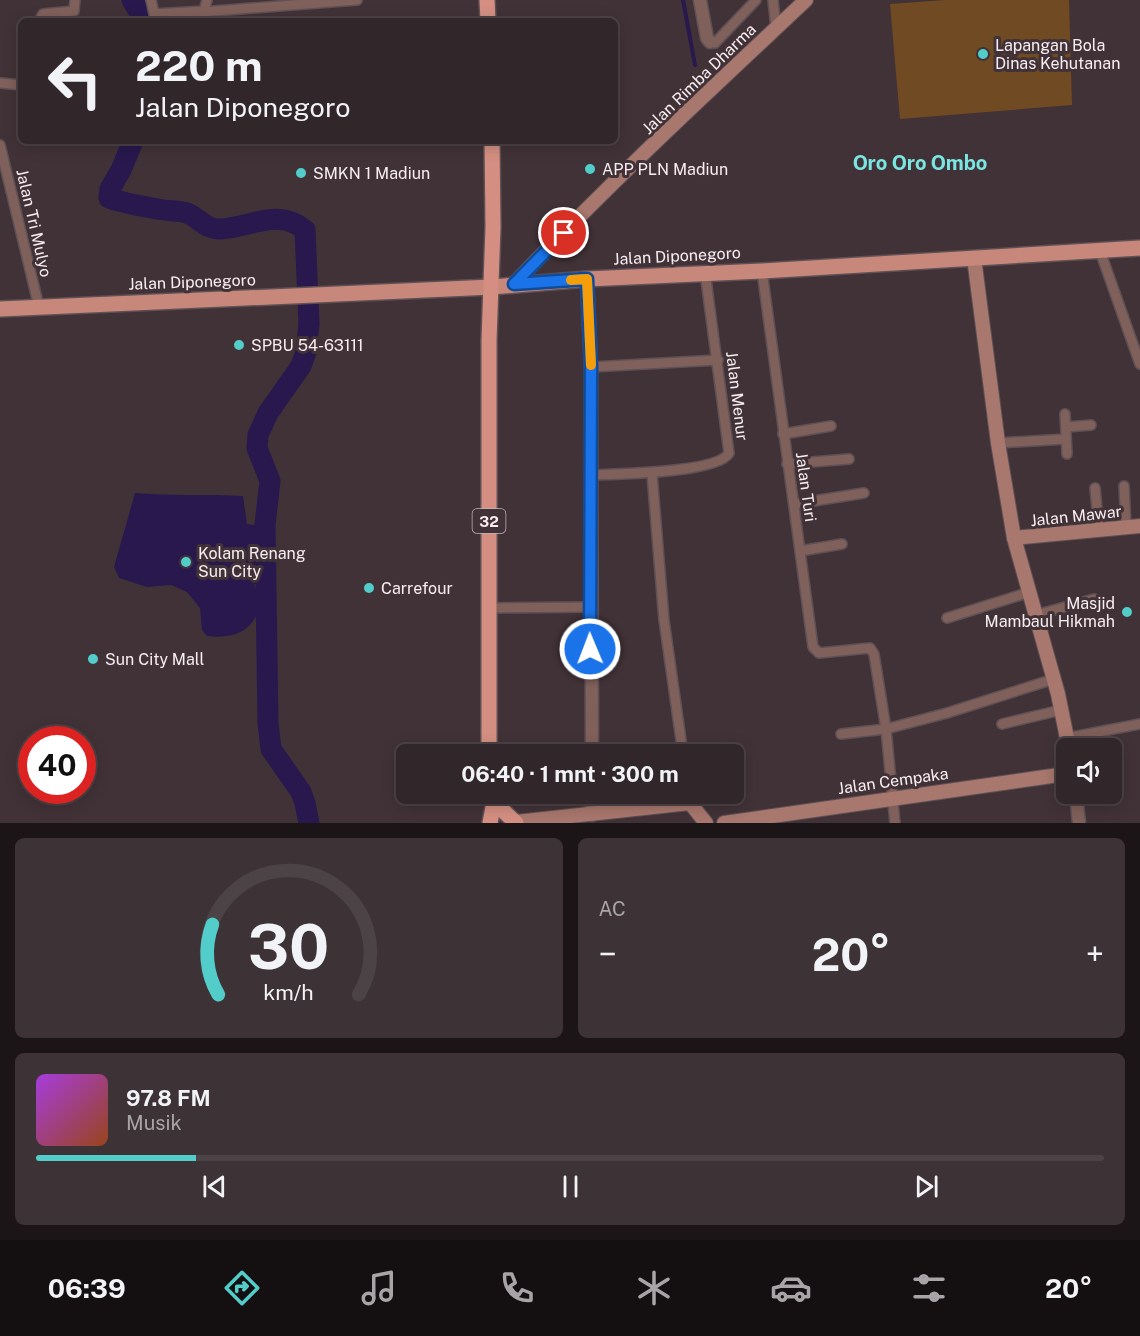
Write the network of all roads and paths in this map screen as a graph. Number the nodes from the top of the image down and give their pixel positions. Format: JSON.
{"nodes":[{"id":1,"x":75,"y":0,"type":"edge"},
{"id":2,"x":150,"y":0,"type":"edge"},
{"id":3,"x":207,"y":0,"type":"edge"},
{"id":4,"x":357,"y":0,"type":"edge"},
{"id":5,"x":487,"y":0,"type":"edge"},
{"id":6,"x":700,"y":0,"type":"edge"},
{"id":7,"x":756,"y":0,"type":"edge"},
{"id":8,"x":772,"y":0,"type":"edge"},
{"id":9,"x":806,"y":0,"type":"edge"},
{"id":10,"x":202,"y":12,"type":"junction"},
{"id":11,"x":155,"y":17,"type":"edge"},
{"id":12,"x":41,"y":18,"type":"edge"},
{"id":13,"x":488,"y":18,"type":"edge"},
{"id":14,"x":776,"y":28,"type":"junction"},
{"id":15,"x":710,"y":42,"type":"joint"},
{"id":16,"x":0,"y":83,"type":"edge"},
{"id":17,"x":18,"y":85,"type":"edge"},
{"id":18,"x":492,"y":144,"type":"edge"},
{"id":19,"x":0,"y":146,"type":"edge"},
{"id":20,"x":1140,"y":248,"type":"edge"},
{"id":21,"x":1100,"y":251,"type":"junction"},
{"id":22,"x":974,"y":258,"type":"junction"},
{"id":23,"x":762,"y":271,"type":"junction"},
{"id":24,"x":705,"y":272,"type":"junction"},
{"id":25,"x":587,"y":279,"type":"junction"},
{"id":26,"x":514,"y":284,"type":"junction"},
{"id":27,"x":492,"y":287,"type":"junction"},
{"id":28,"x":39,"y":307,"type":"junction"},
{"id":29,"x":0,"y":309,"type":"edge"},
{"id":30,"x":717,"y":360,"type":"junction"},
{"id":31,"x":1140,"y":364,"type":"edge"},
{"id":32,"x":591,"y":367,"type":"junction"},
{"id":33,"x":1065,"y":414,"type":"dead end"},
{"id":34,"x":1091,"y":425,"type":"dead end"},
{"id":35,"x":831,"y":426,"type":"dead end"},
{"id":36,"x":1066,"y":427,"type":"junction"},
{"id":37,"x":783,"y":434,"type":"junction"},
{"id":38,"x":1066,"y":439,"type":"junction"},
{"id":39,"x":998,"y":443,"type":"junction"},
{"id":40,"x":1067,"y":454,"type":"dead end"},
{"id":41,"x":849,"y":459,"type":"dead end"},
{"id":42,"x":787,"y":464,"type":"junction"},
{"id":43,"x":652,"y":474,"type":"junction"},
{"id":44,"x":591,"y":475,"type":"junction"},
{"id":45,"x":1124,"y":486,"type":"dead end"},
{"id":46,"x":1095,"y":488,"type":"dead end"},
{"id":47,"x":864,"y":494,"type":"dead end"},
{"id":48,"x":794,"y":504,"type":"junction"},
{"id":49,"x":1133,"y":527,"type":"edge"},
{"id":50,"x":1099,"y":529,"type":"junction"},
{"id":51,"x":1014,"y":538,"type":"junction"},
{"id":52,"x":842,"y":544,"type":"dead end"},
{"id":53,"x":800,"y":551,"type":"junction"},
{"id":54,"x":1030,"y":592,"type":"junction"},
{"id":55,"x":1094,"y":599,"type":"dead end"},
{"id":56,"x":590,"y":607,"type":"junction"},
{"id":57,"x":489,"y":608,"type":"junction"},
{"id":58,"x":1036,"y":615,"type":"junction"},
{"id":59,"x":946,"y":618,"type":"dead end"},
{"id":60,"x":1054,"y":679,"type":"junction"},
{"id":61,"x":1061,"y":710,"type":"junction"},
{"id":62,"x":1002,"y":724,"type":"dead end"},
{"id":63,"x":1140,"y":724,"type":"edge"},
{"id":64,"x":886,"y":729,"type":"junction"},
{"id":65,"x":841,"y":734,"type":"dead end"},
{"id":66,"x":1067,"y":738,"type":"edge"},
{"id":67,"x":1087,"y":738,"type":"edge"},
{"id":68,"x":489,"y":744,"type":"edge"},
{"id":69,"x":592,"y":744,"type":"edge"},
{"id":70,"x":682,"y":744,"type":"edge"},
{"id":71,"x":1056,"y":775,"type":"edge"},
{"id":72,"x":893,"y":798,"type":"junction"},
{"id":73,"x":492,"y":804,"type":"edge"},
{"id":74,"x":499,"y":804,"type":"edge"},
{"id":75,"x":592,"y":804,"type":"edge"},
{"id":76,"x":662,"y":804,"type":"edge"},
{"id":77,"x":693,"y":804,"type":"edge"},
{"id":78,"x":1077,"y":804,"type":"edge"},
{"id":79,"x":592,"y":815,"type":"junction"},
{"id":80,"x":490,"y":823,"type":"edge"},
{"id":81,"x":508,"y":823,"type":"edge"},
{"id":82,"x":516,"y":823,"type":"edge"},
{"id":83,"x":706,"y":823,"type":"edge"},
{"id":84,"x":724,"y":823,"type":"edge"},
{"id":85,"x":895,"y":823,"type":"edge"},
{"id":86,"x":1079,"y":823,"type":"edge"}],
"edges":[{"from":1,"to":12,"type":"street"},
{"from":2,"to":11,"type":"street"},
{"from":3,"to":10,"type":"street"},
{"from":4,"to":10,"type":"street"},
{"from":5,"to":13,"type":"highway"},
{"from":6,"to":15,"type":"street"},
{"from":7,"to":15,"type":"street"},
{"from":8,"to":14,"type":"street"},
{"from":9,"to":14,"type":"main road","name":"Jalan Rimba Dharma"},
{"from":10,"to":11,"type":"street"},
{"from":14,"to":26,"type":"main road","name":"Jalan Rimba Dharma"},
{"from":16,"to":17,"type":"street"},
{"from":18,"to":27,"type":"highway","number":"32"},
{"from":19,"to":28,"type":"street","name":"Jalan Tri Mulyo"},
{"from":20,"to":21,"type":"main road","name":"Jalan Diponegoro"},
{"from":21,"to":22,"type":"main road","name":"Jalan Diponegoro"},
{"from":21,"to":31,"type":"street"},
{"from":22,"to":23,"type":"main road","name":"Jalan Diponegoro"},
{"from":22,"to":39,"type":"main road"},
{"from":23,"to":24,"type":"main road","name":"Jalan Diponegoro"},
{"from":23,"to":37,"type":"street","name":"Jalan Turi"},
{"from":24,"to":25,"type":"main road","name":"Jalan Diponegoro"},
{"from":24,"to":30,"type":"street","name":"Jalan Menur"},
{"from":25,"to":26,"type":"main road","name":"Jalan Diponegoro"},
{"from":25,"to":32,"type":"street"},
{"from":26,"to":27,"type":"main road","name":"Jalan Diponegoro"},
{"from":27,"to":28,"type":"main road","name":"Jalan Diponegoro"},
{"from":27,"to":57,"type":"highway","number":"32"},
{"from":28,"to":29,"type":"main road","name":"Jalan Diponegoro"},
{"from":30,"to":32,"type":"street"},
{"from":30,"to":43,"type":"street","name":"Jalan Menur"},
{"from":32,"to":44,"type":"street"},
{"from":33,"to":36,"type":"street"},
{"from":34,"to":36,"type":"street"},
{"from":35,"to":37,"type":"street"},
{"from":36,"to":38,"type":"street"},
{"from":37,"to":42,"type":"street","name":"Jalan Turi"},
{"from":38,"to":39,"type":"street"},
{"from":38,"to":40,"type":"street"},
{"from":39,"to":51,"type":"main road"},
{"from":41,"to":42,"type":"street"},
{"from":42,"to":48,"type":"street","name":"Jalan Turi"},
{"from":43,"to":44,"type":"street","name":"Jalan Menur"},
{"from":43,"to":70,"type":"street"},
{"from":44,"to":56,"type":"street"},
{"from":45,"to":49,"type":"street"},
{"from":46,"to":50,"type":"street"},
{"from":47,"to":48,"type":"street"},
{"from":48,"to":53,"type":"street","name":"Jalan Turi"},
{"from":49,"to":50,"type":"main road","name":"Jalan Mawar"},
{"from":50,"to":51,"type":"main road","name":"Jalan Mawar"},
{"from":51,"to":54,"type":"main road"},
{"from":52,"to":53,"type":"street"},
{"from":53,"to":64,"type":"street","name":"Jalan Turi"},
{"from":54,"to":58,"type":"main road"},
{"from":54,"to":59,"type":"street"},
{"from":55,"to":58,"type":"street"},
{"from":56,"to":57,"type":"street"},
{"from":56,"to":69,"type":"street"},
{"from":57,"to":68,"type":"highway","number":"32"},
{"from":58,"to":60,"type":"main road"},
{"from":60,"to":61,"type":"main road"},
{"from":60,"to":64,"type":"street"},
{"from":61,"to":62,"type":"street"},
{"from":61,"to":66,"type":"main road"},
{"from":63,"to":67,"type":"street"},
{"from":64,"to":65,"type":"street"},
{"from":64,"to":72,"type":"street"},
{"from":71,"to":72,"type":"main road","name":"Jalan Cempaka"},
{"from":72,"to":84,"type":"main road","name":"Jalan Cempaka"},
{"from":72,"to":85,"type":"street"},
{"from":73,"to":80,"type":"highway"},
{"from":74,"to":82,"type":"highway"},
{"from":75,"to":79,"type":"street"},
{"from":76,"to":79,"type":"main road"},
{"from":77,"to":83,"type":"main road"},
{"from":78,"to":86,"type":"street"},
{"from":79,"to":82,"type":"main road"},
{"from":81,"to":82,"type":"street"}]}
